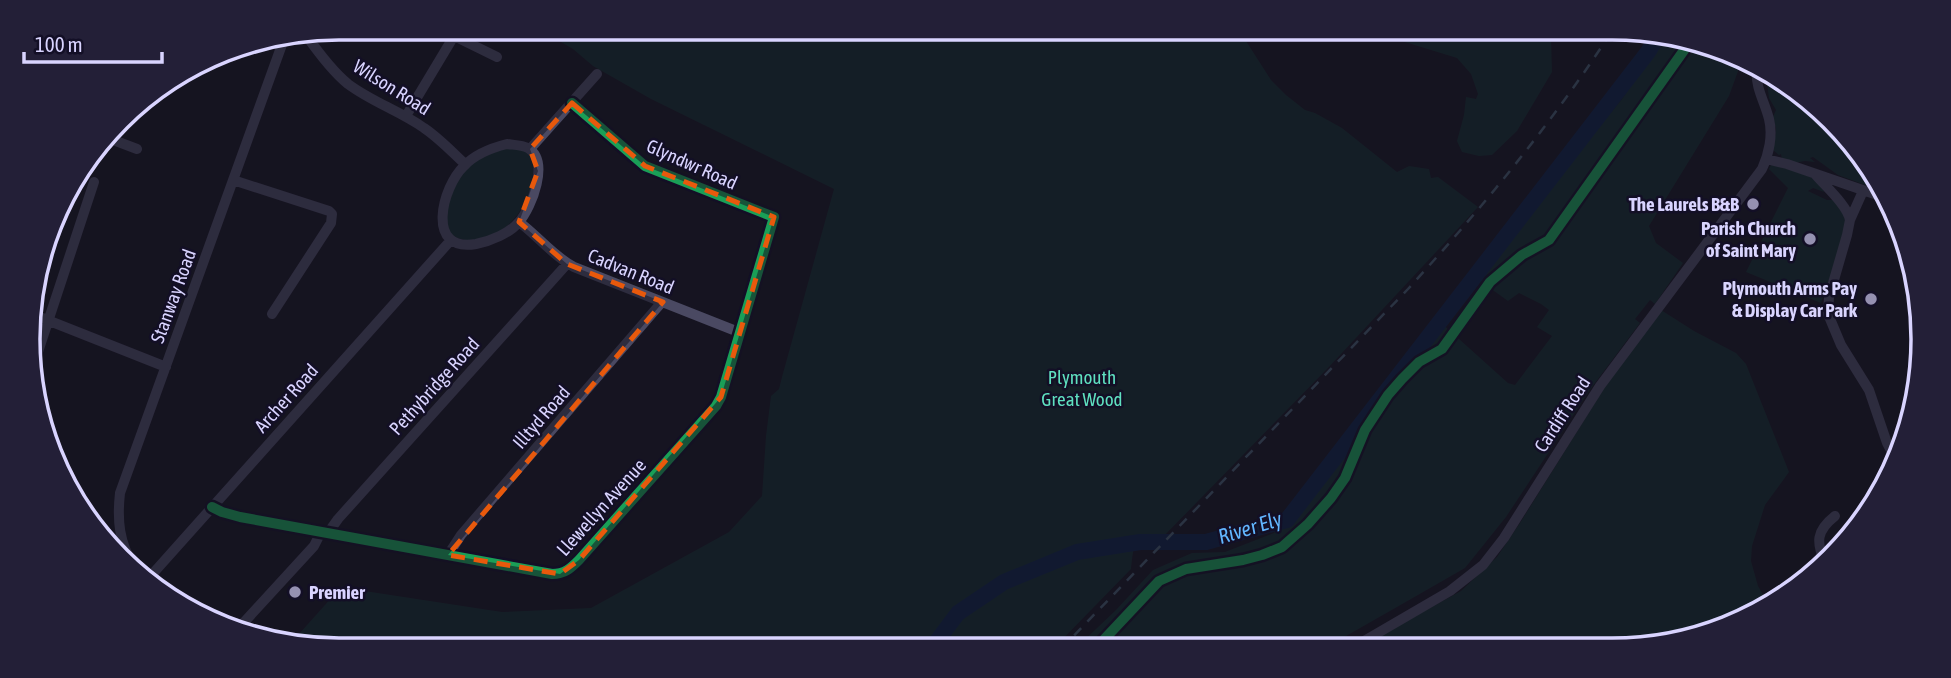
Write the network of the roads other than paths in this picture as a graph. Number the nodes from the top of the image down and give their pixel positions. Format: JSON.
{"nodes":[{"id":1,"x":452,"y":40,"type":"edge"},
{"id":2,"x":462,"y":40,"type":"edge"},
{"id":3,"x":312,"y":42,"type":"edge"},
{"id":4,"x":281,"y":46,"type":"edge"},
{"id":5,"x":497,"y":57,"type":"dead end"},
{"id":6,"x":597,"y":74,"type":"dead end"},
{"id":7,"x":1756,"y":78,"type":"edge"},
{"id":8,"x":572,"y":103,"type":"junction"},
{"id":9,"x":406,"y":116,"type":"junction"},
{"id":10,"x":115,"y":141,"type":"edge"},
{"id":11,"x":138,"y":149,"type":"dead end"},
{"id":12,"x":530,"y":149,"type":"junction"},
{"id":13,"x":1766,"y":159,"type":"junction"},
{"id":14,"x":465,"y":164,"type":"junction"},
{"id":15,"x":1815,"y":174,"type":"junction"},
{"id":16,"x":233,"y":180,"type":"junction"},
{"id":17,"x":94,"y":182,"type":"dead end"},
{"id":18,"x":1863,"y":191,"type":"junction"},
{"id":19,"x":1873,"y":194,"type":"edge"},
{"id":20,"x":774,"y":217,"type":"joint"},
{"id":21,"x":1850,"y":220,"type":"junction"},
{"id":22,"x":519,"y":222,"type":"junction"},
{"id":23,"x":451,"y":240,"type":"junction"},
{"id":24,"x":567,"y":264,"type":"junction"},
{"id":25,"x":662,"y":302,"type":"junction"},
{"id":26,"x":272,"y":314,"type":"dead end"},
{"id":27,"x":41,"y":317,"type":"edge"},
{"id":28,"x":48,"y":320,"type":"junction"},
{"id":29,"x":741,"y":333,"type":"junction"},
{"id":30,"x":40,"y":344,"type":"edge"},
{"id":31,"x":166,"y":367,"type":"junction"},
{"id":32,"x":1890,"y":448,"type":"edge"},
{"id":33,"x":212,"y":507,"type":"junction"},
{"id":34,"x":1835,"y":516,"type":"dead end"},
{"id":35,"x":325,"y":532,"type":"junction"},
{"id":36,"x":124,"y":546,"type":"edge"},
{"id":37,"x":1821,"y":552,"type":"edge"},
{"id":38,"x":448,"y":555,"type":"junction"},
{"id":39,"x":153,"y":573,"type":"edge"},
{"id":40,"x":243,"y":622,"type":"edge"},
{"id":41,"x":1370,"y":638,"type":"edge"}],
"edges":[{"from":1,"to":9,"type":"street"},
{"from":2,"to":5,"type":"street"},
{"from":3,"to":9,"type":"street","name":"Wilson Road"},
{"from":4,"to":16,"type":"street","name":"Stanway Road"},
{"from":6,"to":8,"type":"street"},
{"from":7,"to":13,"type":"street"},
{"from":8,"to":12,"type":"street"},
{"from":8,"to":20,"type":"street","name":"Glyndwr Road"},
{"from":9,"to":14,"type":"street","name":"Wilson Road"},
{"from":10,"to":11,"type":"street"},
{"from":12,"to":14,"type":"street"},
{"from":12,"to":22,"type":"street"},
{"from":13,"to":15,"type":"street"},
{"from":13,"to":41,"type":"street","name":"Cardiff Road"},
{"from":14,"to":23,"type":"street"},
{"from":15,"to":18,"type":"street"},
{"from":15,"to":21,"type":"street"},
{"from":16,"to":26,"type":"street"},
{"from":16,"to":31,"type":"street","name":"Stanway Road"},
{"from":17,"to":28,"type":"street"},
{"from":18,"to":19,"type":"street"},
{"from":18,"to":21,"type":"street"},
{"from":20,"to":29,"type":"street","name":"Llewellyn Avenue"},
{"from":21,"to":32,"type":"street"},
{"from":22,"to":23,"type":"street"},
{"from":22,"to":24,"type":"street","name":"Cadvan Road"},
{"from":23,"to":33,"type":"street","name":"Archer Road"},
{"from":24,"to":25,"type":"street","name":"Cadvan Road"},
{"from":24,"to":35,"type":"street","name":"Pethybridge Road"},
{"from":25,"to":29,"type":"street","name":"Cadvan Road"},
{"from":25,"to":38,"type":"street","name":"Illtyd Road"},
{"from":27,"to":28,"type":"street"},
{"from":28,"to":30,"type":"street"},
{"from":28,"to":31,"type":"street"},
{"from":29,"to":38,"type":"street","name":"Llewellyn Avenue"},
{"from":31,"to":36,"type":"street","name":"Stanway Road"},
{"from":33,"to":35,"type":"street","name":"Llewellyn Avenue"},
{"from":33,"to":39,"type":"street","name":"Archer Road"},
{"from":34,"to":37,"type":"street"},
{"from":35,"to":38,"type":"street","name":"Llewellyn Avenue"},
{"from":35,"to":40,"type":"street","name":"Pethybridge Road"}]}
